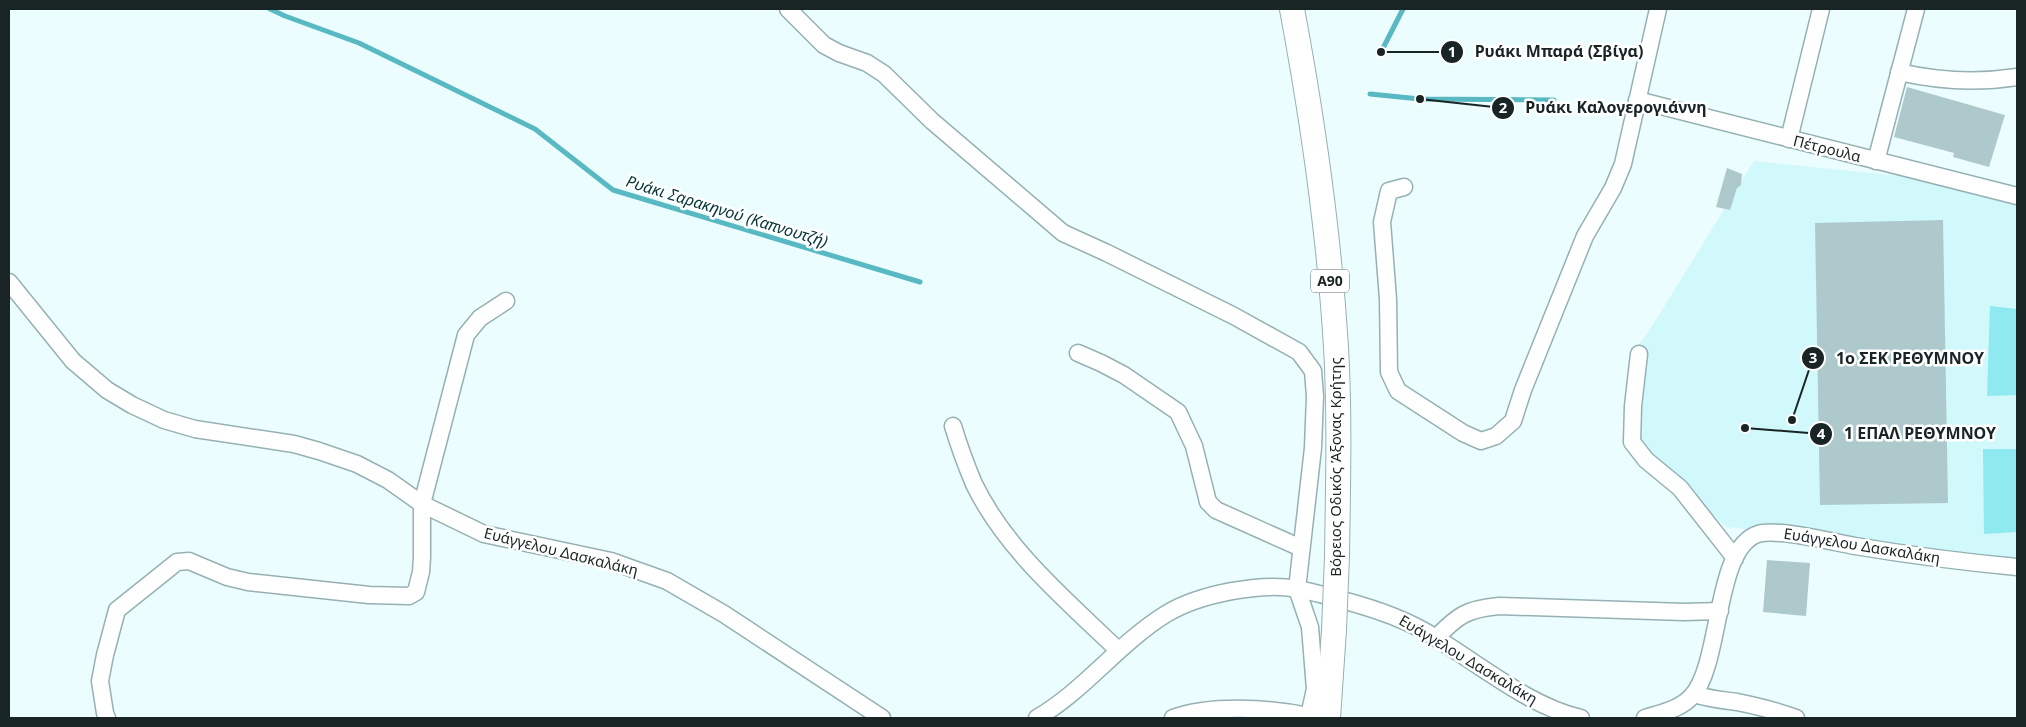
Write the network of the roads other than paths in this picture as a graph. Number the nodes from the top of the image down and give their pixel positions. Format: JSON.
{"nodes":[{"id":1,"x":788,"y":9,"type":"edge"},
{"id":2,"x":1292,"y":9,"type":"edge"},
{"id":3,"x":1658,"y":9,"type":"edge"},
{"id":4,"x":1821,"y":9,"type":"edge"},
{"id":5,"x":1916,"y":9,"type":"edge"},
{"id":6,"x":1899,"y":72,"type":"junction"},
{"id":7,"x":2017,"y":77,"type":"edge"},
{"id":8,"x":1637,"y":100,"type":"junction"},
{"id":9,"x":1789,"y":139,"type":"junction"},
{"id":10,"x":1876,"y":161,"type":"junction"},
{"id":11,"x":1404,"y":187,"type":"dead end"},
{"id":12,"x":2017,"y":196,"type":"edge"},
{"id":13,"x":9,"y":282,"type":"edge"},
{"id":14,"x":506,"y":301,"type":"dead end"},
{"id":15,"x":1078,"y":354,"type":"dead end"},
{"id":16,"x":1639,"y":354,"type":"dead end"},
{"id":17,"x":954,"y":426,"type":"dead end"},
{"id":18,"x":422,"y":504,"type":"junction"},
{"id":19,"x":1301,"y":548,"type":"junction"},
{"id":20,"x":1735,"y":558,"type":"junction"},
{"id":21,"x":2017,"y":567,"type":"edge"},
{"id":22,"x":1297,"y":589,"type":"junction"},
{"id":23,"x":1720,"y":611,"type":"junction"},
{"id":24,"x":1436,"y":638,"type":"junction"},
{"id":25,"x":1118,"y":650,"type":"junction"},
{"id":26,"x":1694,"y":694,"type":"junction"},
{"id":27,"x":107,"y":718,"type":"edge"},
{"id":28,"x":882,"y":718,"type":"edge"},
{"id":29,"x":1037,"y":718,"type":"edge"},
{"id":30,"x":1173,"y":718,"type":"edge"},
{"id":31,"x":1315,"y":718,"type":"edge"},
{"id":32,"x":1581,"y":718,"type":"edge"},
{"id":33,"x":1645,"y":718,"type":"edge"},
{"id":34,"x":1796,"y":718,"type":"edge"}],
"edges":[{"from":1,"to":19,"type":"street"},
{"from":2,"to":31,"type":"highway","name":"Βόρειος Οδικός Άξονας Κρήτης","number":"Α90","bridge":true},
{"from":3,"to":8,"type":"street"},
{"from":4,"to":9,"type":"street"},
{"from":5,"to":6,"type":"street"},
{"from":6,"to":7,"type":"street"},
{"from":6,"to":10,"type":"street"},
{"from":8,"to":9,"type":"street","name":"Πέτρουλα"},
{"from":8,"to":11,"type":"street"},
{"from":9,"to":10,"type":"street","name":"Πέτρουλα"},
{"from":10,"to":12,"type":"street","name":"Πέτρουλα"},
{"from":13,"to":18,"type":"street","name":"Ευάγγελου Δασκαλάκη"},
{"from":14,"to":18,"type":"street"},
{"from":15,"to":19,"type":"street"},
{"from":16,"to":20,"type":"street"},
{"from":17,"to":25,"type":"street"},
{"from":18,"to":27,"type":"street"},
{"from":18,"to":28,"type":"street","name":"Ευάγγελου Δασκαλάκη"},
{"from":19,"to":22,"type":"street"},
{"from":20,"to":21,"type":"street","name":"Ευάγγελου Δασκαλάκη"},
{"from":20,"to":23,"type":"street","name":"Ευάγγελου Δασκαλάκη"},
{"from":22,"to":24,"type":"street","name":"Ευάγγελου Δασκαλάκη"},
{"from":22,"to":25,"type":"street","name":"Ευάγγελου Δασκαλάκη"},
{"from":22,"to":31,"type":"street"},
{"from":23,"to":24,"type":"street"},
{"from":23,"to":26,"type":"street","name":"Ευάγγελου Δασκαλάκη"},
{"from":24,"to":32,"type":"street","name":"Ευάγγελου Δασκαλάκη"},
{"from":25,"to":29,"type":"street","name":"Ευάγγελου Δασκαλάκη"},
{"from":26,"to":33,"type":"street"},
{"from":26,"to":34,"type":"street"},
{"from":30,"to":31,"type":"street"}]}
